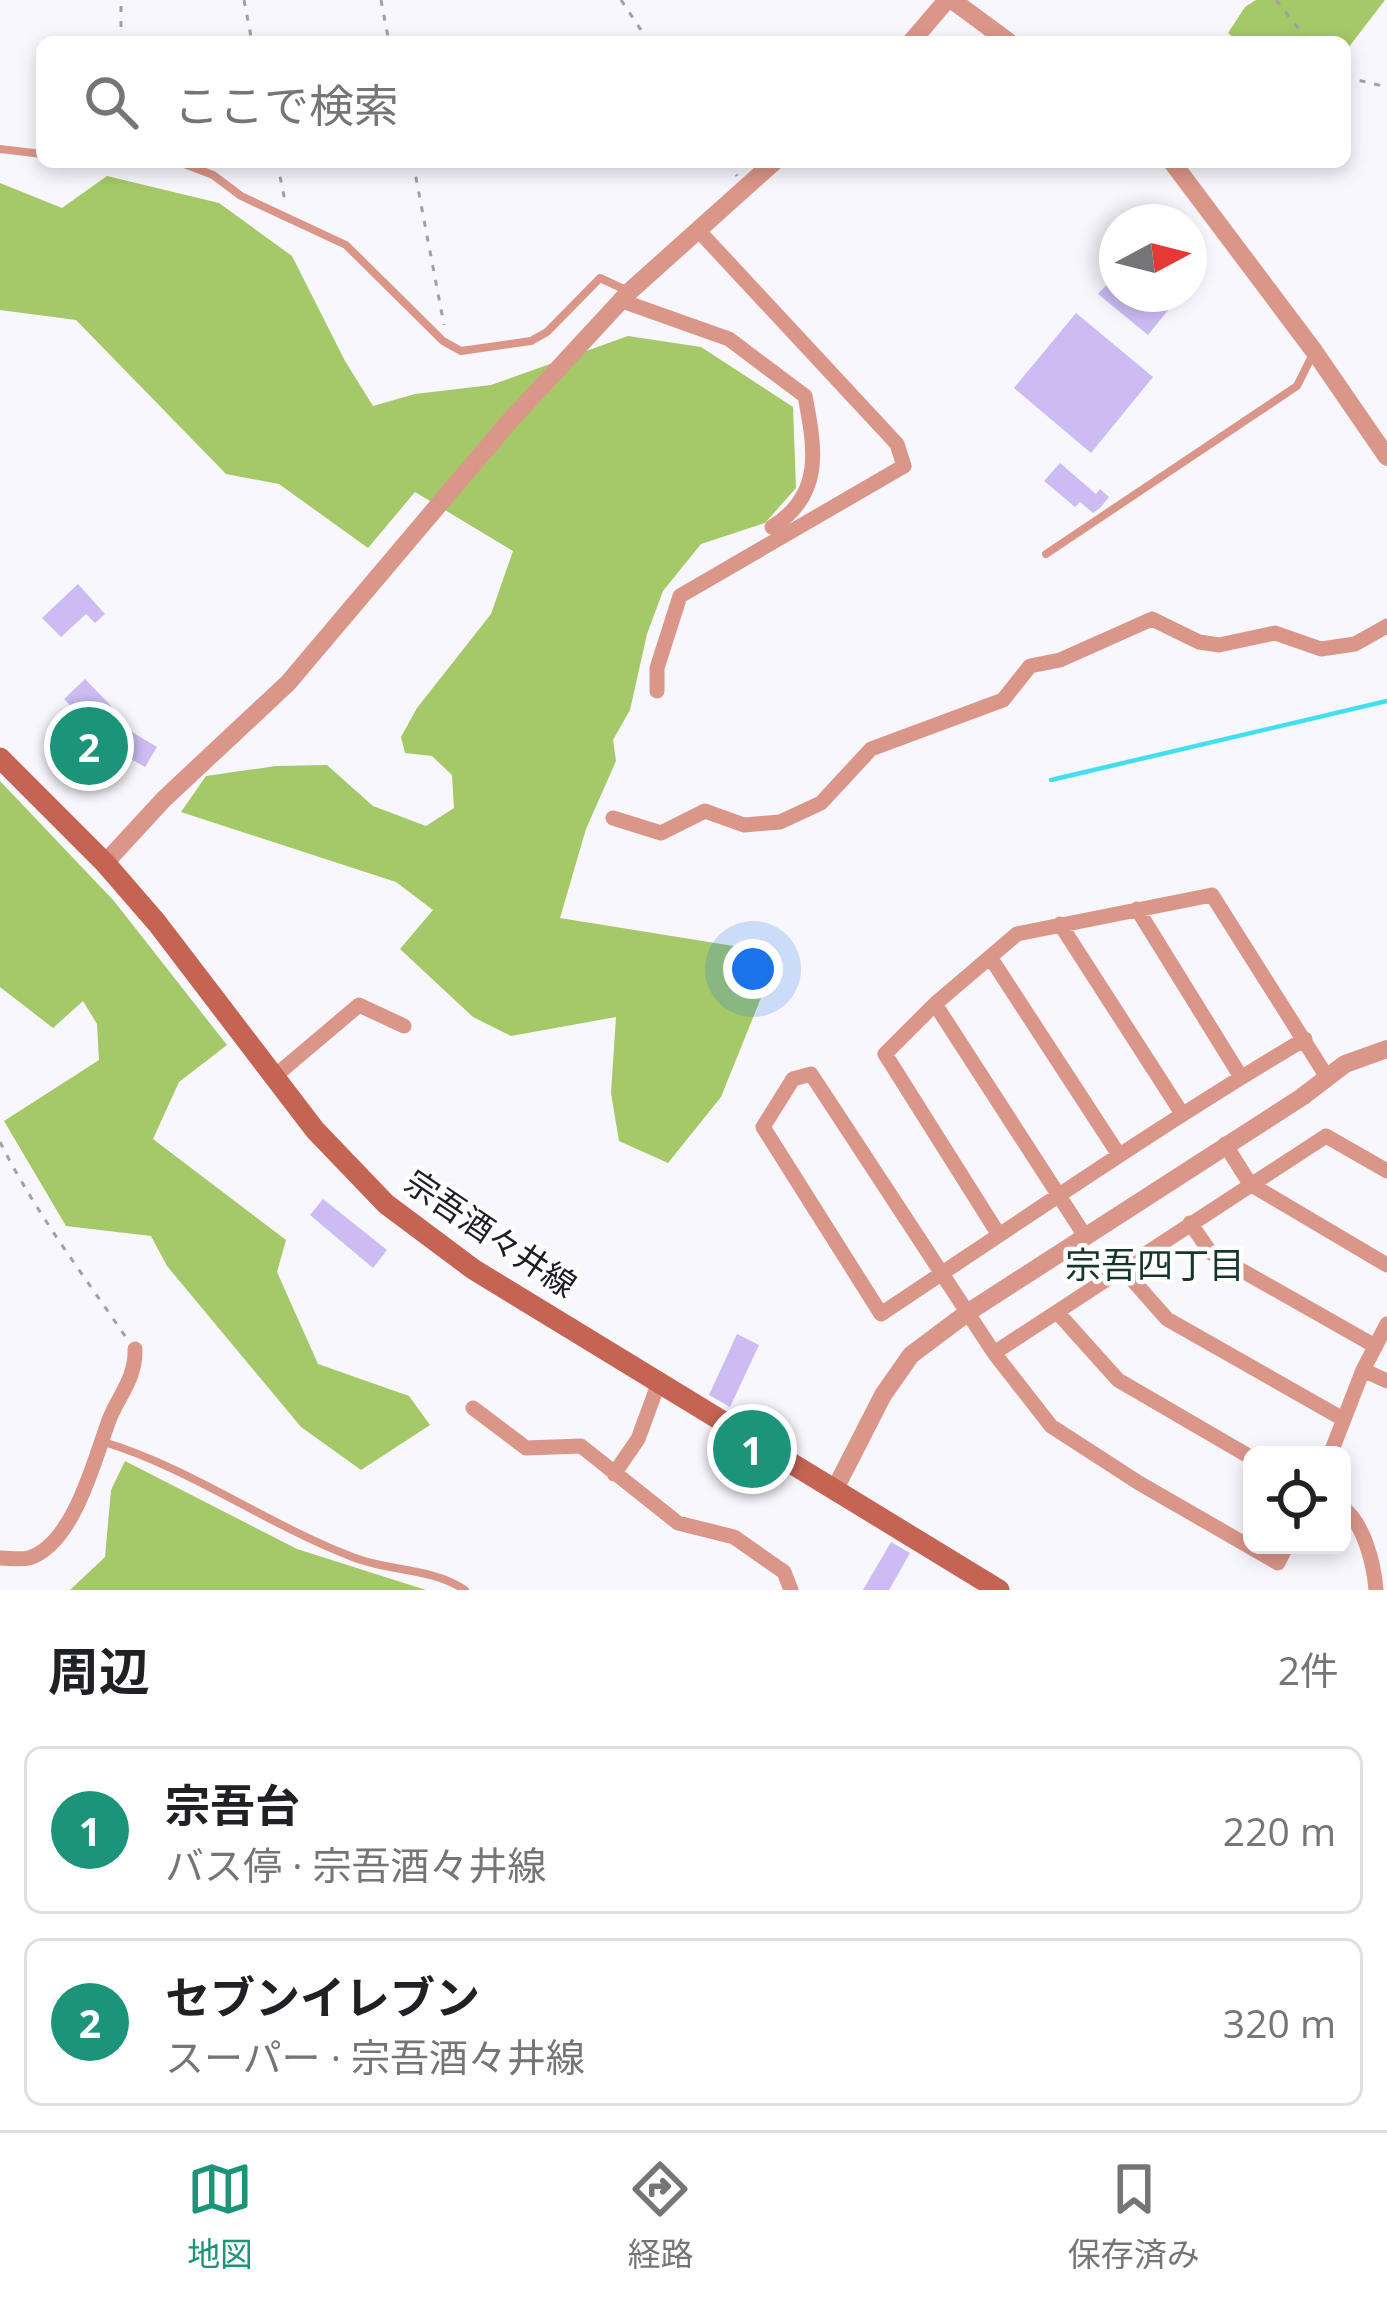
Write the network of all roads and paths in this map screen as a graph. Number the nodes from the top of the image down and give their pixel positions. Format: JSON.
{"nodes":[{"id":1,"x":121,"y":0,"type":"edge"},
{"id":2,"x":244,"y":0,"type":"edge"},
{"id":3,"x":381,"y":0,"type":"edge"},
{"id":4,"x":621,"y":0,"type":"edge"},
{"id":5,"x":950,"y":0,"type":"edge"},
{"id":6,"x":1276,"y":0,"type":"edge"},
{"id":7,"x":121,"y":36,"type":"edge"},
{"id":8,"x":251,"y":36,"type":"edge"},
{"id":9,"x":388,"y":36,"type":"edge"},
{"id":10,"x":645,"y":36,"type":"edge"},
{"id":11,"x":917,"y":36,"type":"edge"},
{"id":12,"x":1001,"y":36,"type":"edge"},
{"id":13,"x":1304,"y":36,"type":"edge"},
{"id":14,"x":1351,"y":78,"type":"edge"},
{"id":15,"x":1387,"y":87,"type":"edge"},
{"id":16,"x":0,"y":149,"type":"edge"},
{"id":17,"x":36,"y":153,"type":"edge"},
{"id":18,"x":195,"y":168,"type":"edge"},
{"id":19,"x":278,"y":168,"type":"edge"},
{"id":20,"x":414,"y":168,"type":"edge"},
{"id":21,"x":767,"y":168,"type":"edge"},
{"id":22,"x":1177,"y":168,"type":"edge"},
{"id":23,"x":288,"y":216,"type":"junction"},
{"id":24,"x":698,"y":230,"type":"junction"},
{"id":25,"x":626,"y":296,"type":"junction"},
{"id":26,"x":448,"y":344,"type":"junction"},
{"id":27,"x":1315,"y":351,"type":"junction"},
{"id":28,"x":1387,"y":457,"type":"edge"},
{"id":29,"x":772,"y":527,"type":"dead end"},
{"id":30,"x":1046,"y":554,"type":"dead end"},
{"id":31,"x":1387,"y":626,"type":"edge"},
{"id":32,"x":657,"y":691,"type":"dead end"},
{"id":33,"x":0,"y":758,"type":"edge"},
{"id":34,"x":613,"y":818,"type":"dead end"},
{"id":35,"x":105,"y":862,"type":"junction"},
{"id":36,"x":1137,"y":909,"type":"junction"},
{"id":37,"x":1060,"y":924,"type":"junction"},
{"id":38,"x":990,"y":957,"type":"junction"},
{"id":39,"x":935,"y":1004,"type":"junction"},
{"id":40,"x":404,"y":1026,"type":"dead end"},
{"id":41,"x":1305,"y":1039,"type":"junction"},
{"id":42,"x":1387,"y":1048,"type":"edge"},
{"id":43,"x":275,"y":1076,"type":"junction"},
{"id":44,"x":1241,"y":1077,"type":"junction"},
{"id":45,"x":1327,"y":1077,"type":"junction"},
{"id":46,"x":1181,"y":1112,"type":"junction"},
{"id":47,"x":0,"y":1142,"type":"edge"},
{"id":48,"x":1226,"y":1144,"type":"junction"},
{"id":49,"x":1119,"y":1154,"type":"junction"},
{"id":50,"x":1387,"y":1171,"type":"edge"},
{"id":51,"x":1250,"y":1184,"type":"junction"},
{"id":52,"x":1059,"y":1195,"type":"junction"},
{"id":53,"x":1190,"y":1223,"type":"junction"},
{"id":54,"x":999,"y":1235,"type":"junction"},
{"id":55,"x":1085,"y":1236,"type":"junction"},
{"id":56,"x":1387,"y":1265,"type":"edge"},
{"id":57,"x":1122,"y":1268,"type":"junction"},
{"id":58,"x":942,"y":1274,"type":"junction"},
{"id":59,"x":1058,"y":1312,"type":"junction"},
{"id":60,"x":967,"y":1313,"type":"junction"},
{"id":61,"x":1387,"y":1324,"type":"edge"},
{"id":62,"x":1375,"y":1346,"type":"junction"},
{"id":63,"x":135,"y":1349,"type":"joint"},
{"id":64,"x":994,"y":1353,"type":"junction"},
{"id":65,"x":1363,"y":1370,"type":"junction"},
{"id":66,"x":659,"y":1382,"type":"junction"},
{"id":67,"x":1387,"y":1382,"type":"edge"},
{"id":68,"x":473,"y":1408,"type":"dead end"},
{"id":69,"x":1343,"y":1419,"type":"junction"},
{"id":70,"x":104,"y":1442,"type":"junction"},
{"id":71,"x":1333,"y":1446,"type":"edge"},
{"id":72,"x":1243,"y":1453,"type":"edge"},
{"id":73,"x":614,"y":1474,"type":"junction"},
{"id":74,"x":835,"y":1489,"type":"junction"},
{"id":75,"x":1351,"y":1514,"type":"edge"},
{"id":76,"x":1243,"y":1543,"type":"edge"},
{"id":77,"x":0,"y":1558,"type":"edge"},
{"id":78,"x":465,"y":1590,"type":"edge"},
{"id":79,"x":790,"y":1590,"type":"edge"},
{"id":80,"x":999,"y":1590,"type":"edge"},
{"id":81,"x":1376,"y":1590,"type":"edge"}],
"edges":[{"from":1,"to":7,"type":"path"},
{"from":2,"to":8,"type":"path"},
{"from":3,"to":9,"type":"path"},
{"from":4,"to":10,"type":"path"},
{"from":5,"to":11,"type":"street"},
{"from":5,"to":12,"type":"street"},
{"from":6,"to":13,"type":"path"},
{"from":14,"to":15,"type":"path"},
{"from":16,"to":17,"type":"lane"},
{"from":18,"to":23,"type":"lane"},
{"from":19,"to":23,"type":"path"},
{"from":20,"to":26,"type":"path"},
{"from":21,"to":24,"type":"street"},
{"from":22,"to":27,"type":"street"},
{"from":23,"to":26,"type":"lane"},
{"from":24,"to":25,"type":"street"},
{"from":24,"to":32,"type":"street"},
{"from":25,"to":26,"type":"lane"},
{"from":25,"to":29,"type":"street"},
{"from":25,"to":35,"type":"street"},
{"from":27,"to":28,"type":"street"},
{"from":27,"to":30,"type":"lane"},
{"from":31,"to":34,"type":"street"},
{"from":33,"to":35,"type":"main road","name":"宗吾酒々井線"},
{"from":35,"to":43,"type":"main road","name":"宗吾酒々井線"},
{"from":36,"to":37,"type":"street"},
{"from":36,"to":41,"type":"street"},
{"from":36,"to":44,"type":"street"},
{"from":37,"to":38,"type":"street"},
{"from":37,"to":46,"type":"street"},
{"from":38,"to":39,"type":"street"},
{"from":38,"to":49,"type":"street"},
{"from":39,"to":52,"type":"street"},
{"from":39,"to":54,"type":"street"},
{"from":40,"to":43,"type":"street"},
{"from":41,"to":44,"type":"street"},
{"from":41,"to":45,"type":"street"},
{"from":42,"to":45,"type":"street"},
{"from":43,"to":66,"type":"main road","name":"宗吾酒々井線"},
{"from":44,"to":46,"type":"street"},
{"from":45,"to":48,"type":"street"},
{"from":46,"to":49,"type":"street"},
{"from":47,"to":63,"type":"path"},
{"from":48,"to":51,"type":"street"},
{"from":48,"to":55,"type":"street"},
{"from":49,"to":52,"type":"street"},
{"from":50,"to":51,"type":"street"},
{"from":51,"to":53,"type":"street"},
{"from":51,"to":56,"type":"street"},
{"from":52,"to":54,"type":"street"},
{"from":52,"to":55,"type":"street"},
{"from":53,"to":57,"type":"street"},
{"from":53,"to":62,"type":"street"},
{"from":54,"to":58,"type":"street"},
{"from":55,"to":60,"type":"street"},
{"from":57,"to":59,"type":"street"},
{"from":57,"to":69,"type":"street"},
{"from":58,"to":58,"type":"street"},
{"from":58,"to":60,"type":"street"},
{"from":59,"to":64,"type":"street"},
{"from":59,"to":72,"type":"street"},
{"from":60,"to":64,"type":"street"},
{"from":60,"to":74,"type":"street"},
{"from":61,"to":62,"type":"street"},
{"from":62,"to":65,"type":"street"},
{"from":63,"to":70,"type":"street"},
{"from":64,"to":76,"type":"street"},
{"from":65,"to":67,"type":"street"},
{"from":65,"to":69,"type":"street"},
{"from":66,"to":73,"type":"street"},
{"from":66,"to":74,"type":"main road","name":"宗吾酒々井線"},
{"from":68,"to":73,"type":"street"},
{"from":69,"to":71,"type":"street"},
{"from":70,"to":77,"type":"street"},
{"from":70,"to":78,"type":"lane"},
{"from":73,"to":79,"type":"street"},
{"from":74,"to":80,"type":"main road","name":"宗吾酒々井線"},
{"from":75,"to":81,"type":"street"}]}
